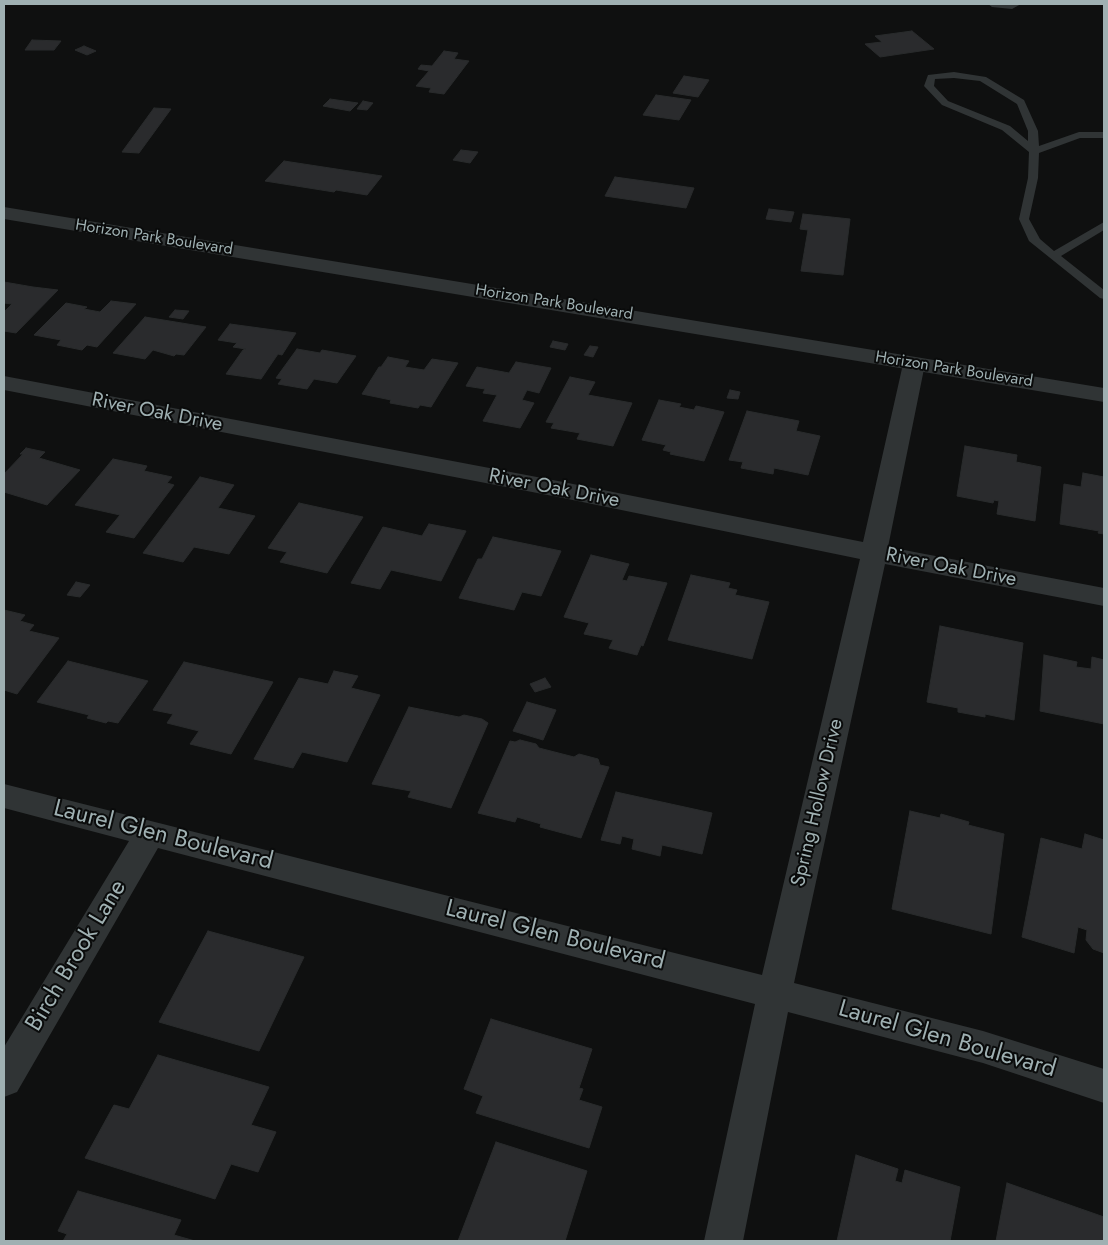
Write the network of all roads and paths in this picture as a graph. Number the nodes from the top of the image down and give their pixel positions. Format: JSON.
{"nodes":[{"id":1,"x":992,"y":4,"type":"edge"},
{"id":2,"x":1017,"y":4,"type":"edge"},
{"id":3,"x":1104,"y":135,"type":"edge"},
{"id":4,"x":1034,"y":151,"type":"junction"},
{"id":5,"x":4,"y":213,"type":"edge"},
{"id":6,"x":1104,"y":225,"type":"edge"},
{"id":7,"x":1053,"y":256,"type":"junction"},
{"id":8,"x":1104,"y":296,"type":"edge"},
{"id":9,"x":914,"y":364,"type":"junction"},
{"id":10,"x":4,"y":384,"type":"edge"},
{"id":11,"x":1104,"y":394,"type":"edge"},
{"id":12,"x":874,"y":553,"type":"junction"},
{"id":13,"x":1104,"y":597,"type":"edge"},
{"id":14,"x":4,"y":796,"type":"edge"},
{"id":15,"x":150,"y":833,"type":"junction"},
{"id":16,"x":775,"y":992,"type":"junction"},
{"id":17,"x":4,"y":1080,"type":"edge"},
{"id":18,"x":1104,"y":1086,"type":"edge"},
{"id":19,"x":723,"y":1241,"type":"edge"}],
"edges":[{"from":1,"to":2,"type":"lane"},
{"from":3,"to":4,"type":"lane"},
{"from":4,"to":4,"type":"lane"},
{"from":4,"to":7,"type":"lane"},
{"from":5,"to":9,"type":"street","name":"Horizon Park Boulevard"},
{"from":6,"to":7,"type":"lane"},
{"from":7,"to":8,"type":"lane"},
{"from":9,"to":11,"type":"street","name":"Horizon Park Boulevard"},
{"from":9,"to":12,"type":"street","name":"Spring Hollow Drive"},
{"from":10,"to":12,"type":"street","name":"River Oak Drive"},
{"from":12,"to":13,"type":"street","name":"River Oak Drive"},
{"from":12,"to":16,"type":"street","name":"Spring Hollow Drive"},
{"from":14,"to":15,"type":"street","name":"Laurel Glen Boulevard"},
{"from":15,"to":16,"type":"street","name":"Laurel Glen Boulevard"},
{"from":15,"to":17,"type":"street","name":"Birch Brook Lane"},
{"from":16,"to":18,"type":"street","name":"Laurel Glen Boulevard"},
{"from":16,"to":19,"type":"street","name":"Spring Hollow Drive"}]}
